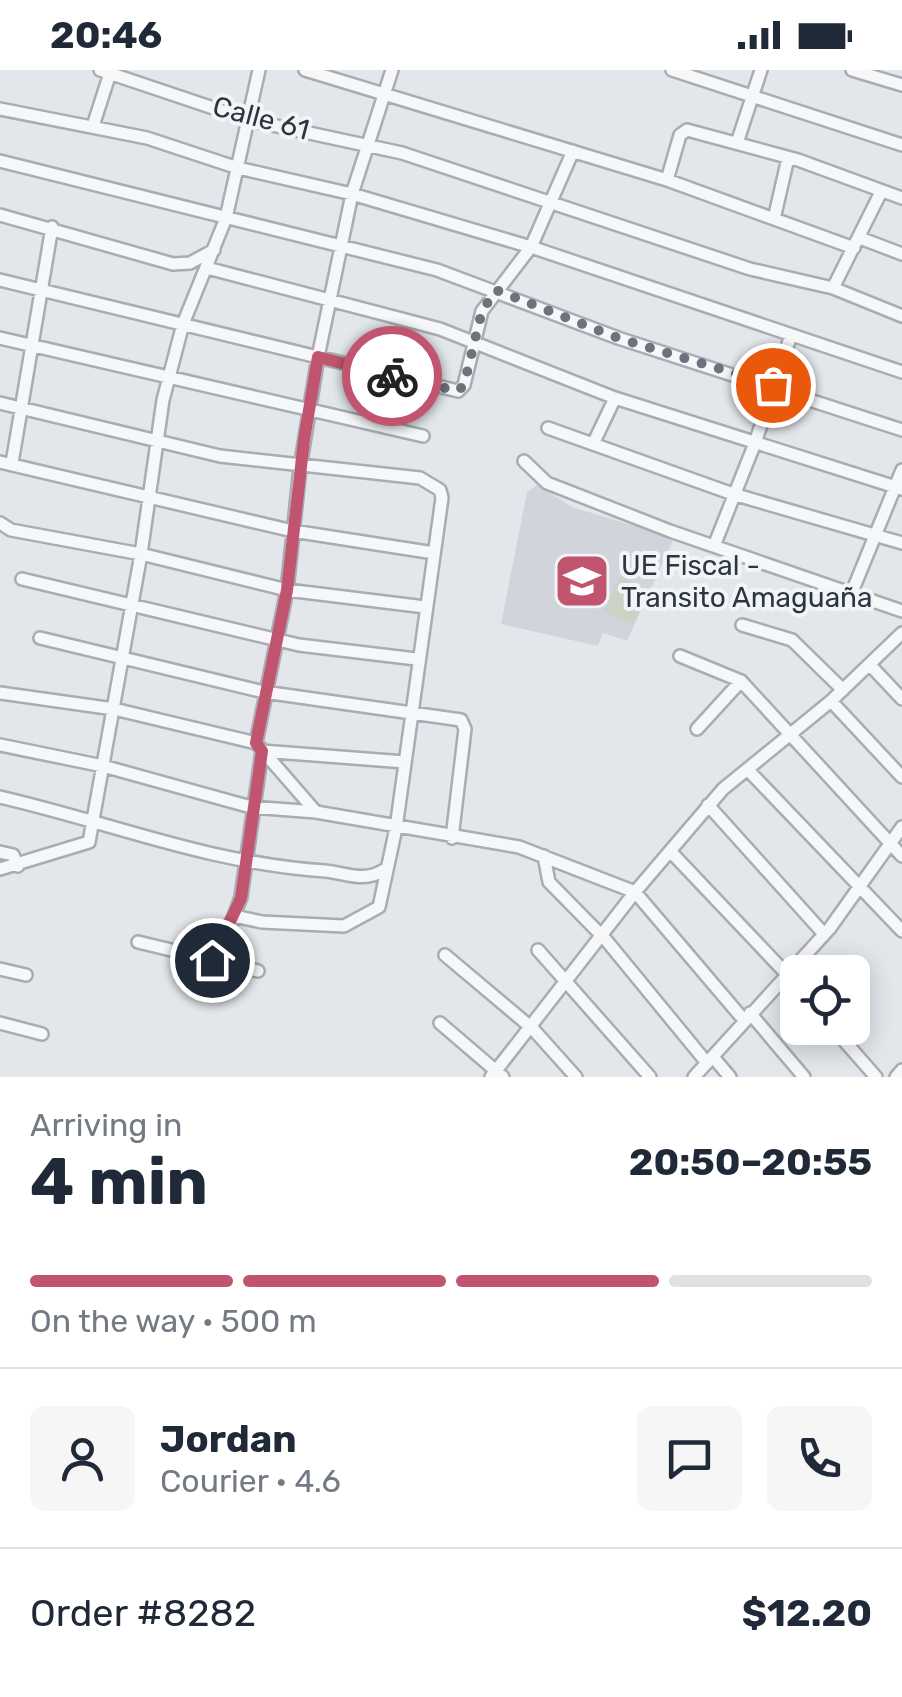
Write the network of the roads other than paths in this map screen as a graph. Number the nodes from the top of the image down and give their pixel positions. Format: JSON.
{"nodes":[{"id":1,"x":259,"y":70,"type":"edge"},
{"id":2,"x":305,"y":70,"type":"edge"},
{"id":3,"x":392,"y":70,"type":"edge"},
{"id":4,"x":672,"y":70,"type":"edge"},
{"id":5,"x":761,"y":70,"type":"edge"},
{"id":6,"x":852,"y":70,"type":"edge"},
{"id":7,"x":108,"y":71,"type":"edge"},
{"id":8,"x":902,"y":85,"type":"edge"},
{"id":9,"x":382,"y":92,"type":"junction"},
{"id":10,"x":754,"y":96,"type":"junction"},
{"id":11,"x":0,"y":109,"type":"edge"},
{"id":12,"x":250,"y":120,"type":"junction"},
{"id":13,"x":94,"y":126,"type":"junction"},
{"id":14,"x":367,"y":143,"type":"junction"},
{"id":15,"x":737,"y":143,"type":"junction"},
{"id":16,"x":902,"y":145,"type":"edge"},
{"id":17,"x":574,"y":151,"type":"junction"},
{"id":18,"x":788,"y":158,"type":"junction"},
{"id":19,"x":0,"y":161,"type":"edge"},
{"id":20,"x":238,"y":168,"type":"junction"},
{"id":21,"x":666,"y":180,"type":"junction"},
{"id":22,"x":881,"y":192,"type":"junction"},
{"id":23,"x":352,"y":194,"type":"junction"},
{"id":24,"x":902,"y":198,"type":"edge"},
{"id":25,"x":553,"y":202,"type":"junction"},
{"id":26,"x":0,"y":215,"type":"edge"},
{"id":27,"x":226,"y":218,"type":"junction"},
{"id":28,"x":774,"y":219,"type":"junction"},
{"id":29,"x":52,"y":228,"type":"junction"},
{"id":30,"x":857,"y":243,"type":"junction"},
{"id":31,"x":343,"y":248,"type":"junction"},
{"id":32,"x":531,"y":248,"type":"junction"},
{"id":33,"x":214,"y":250,"type":"junction"},
{"id":34,"x":902,"y":254,"type":"edge"},
{"id":35,"x":207,"y":268,"type":"junction"},
{"id":36,"x":0,"y":280,"type":"edge"},
{"id":37,"x":833,"y":288,"type":"junction"},
{"id":38,"x":496,"y":290,"type":"junction"},
{"id":39,"x":42,"y":291,"type":"junction"},
{"id":40,"x":330,"y":303,"type":"junction"},
{"id":41,"x":902,"y":316,"type":"edge"},
{"id":42,"x":183,"y":324,"type":"junction"},
{"id":43,"x":791,"y":335,"type":"junction"},
{"id":44,"x":0,"y":338,"type":"edge"},
{"id":45,"x":476,"y":341,"type":"junction"},
{"id":46,"x":32,"y":346,"type":"junction"},
{"id":47,"x":318,"y":357,"type":"junction"},
{"id":48,"x":902,"y":372,"type":"edge"},
{"id":49,"x":168,"y":376,"type":"junction"},
{"id":50,"x":773,"y":385,"type":"junction"},
{"id":51,"x":615,"y":398,"type":"junction"},
{"id":52,"x":0,"y":403,"type":"edge"},
{"id":53,"x":20,"y":408,"type":"junction"},
{"id":54,"x":308,"y":411,"type":"junction"},
{"id":55,"x":548,"y":428,"type":"dead end"},
{"id":56,"x":902,"y":430,"type":"edge"},
{"id":57,"x":424,"y":436,"type":"dead end"},
{"id":58,"x":155,"y":442,"type":"junction"},
{"id":59,"x":594,"y":444,"type":"junction"},
{"id":60,"x":755,"y":444,"type":"junction"},
{"id":61,"x":524,"y":461,"type":"dead end"},
{"id":62,"x":6,"y":462,"type":"edge"},
{"id":63,"x":300,"y":468,"type":"junction"},
{"id":64,"x":902,"y":470,"type":"edge"},
{"id":65,"x":898,"y":488,"type":"edge"},
{"id":66,"x":733,"y":494,"type":"junction"},
{"id":67,"x":148,"y":496,"type":"junction"},
{"id":68,"x":0,"y":523,"type":"edge"},
{"id":69,"x":293,"y":531,"type":"junction"},
{"id":70,"x":875,"y":534,"type":"junction"},
{"id":71,"x":902,"y":543,"type":"edge"},
{"id":72,"x":714,"y":546,"type":"junction"},
{"id":73,"x":434,"y":552,"type":"junction"},
{"id":74,"x":141,"y":554,"type":"junction"},
{"id":75,"x":22,"y":579,"type":"dead end"},
{"id":76,"x":287,"y":590,"type":"junction"},
{"id":77,"x":852,"y":592,"type":"junction"},
{"id":78,"x":131,"y":604,"type":"junction"},
{"id":79,"x":425,"y":607,"type":"junction"},
{"id":80,"x":902,"y":611,"type":"edge"},
{"id":81,"x":742,"y":625,"type":"dead end"},
{"id":82,"x":902,"y":633,"type":"edge"},
{"id":83,"x":40,"y":638,"type":"dead end"},
{"id":84,"x":274,"y":639,"type":"junction"},
{"id":85,"x":680,"y":656,"type":"dead end"},
{"id":86,"x":120,"y":660,"type":"junction"},
{"id":87,"x":416,"y":660,"type":"junction"},
{"id":88,"x":870,"y":664,"type":"junction"},
{"id":89,"x":742,"y":681,"type":"junction"},
{"id":90,"x":843,"y":690,"type":"junction"},
{"id":91,"x":264,"y":692,"type":"junction"},
{"id":92,"x":0,"y":693,"type":"edge"},
{"id":93,"x":902,"y":699,"type":"edge"},
{"id":94,"x":831,"y":701,"type":"junction"},
{"id":95,"x":114,"y":709,"type":"junction"},
{"id":96,"x":409,"y":714,"type":"junction"},
{"id":97,"x":697,"y":729,"type":"dead end"},
{"id":98,"x":792,"y":734,"type":"junction"},
{"id":99,"x":0,"y":745,"type":"edge"},
{"id":100,"x":259,"y":747,"type":"junction"},
{"id":101,"x":405,"y":762,"type":"junction"},
{"id":102,"x":103,"y":766,"type":"junction"},
{"id":103,"x":748,"y":770,"type":"junction"},
{"id":104,"x":902,"y":777,"type":"edge"},
{"id":105,"x":0,"y":798,"type":"edge"},
{"id":106,"x":708,"y":806,"type":"junction"},
{"id":107,"x":251,"y":807,"type":"junction"},
{"id":108,"x":316,"y":812,"type":"junction"},
{"id":109,"x":94,"y":822,"type":"junction"},
{"id":110,"x":902,"y":826,"type":"edge"},
{"id":111,"x":396,"y":828,"type":"junction"},
{"id":112,"x":452,"y":838,"type":"junction"},
{"id":113,"x":890,"y":842,"type":"junction"},
{"id":114,"x":0,"y":852,"type":"edge"},
{"id":115,"x":671,"y":852,"type":"junction"},
{"id":116,"x":544,"y":856,"type":"junction"},
{"id":117,"x":902,"y":856,"type":"edge"},
{"id":118,"x":246,"y":862,"type":"junction"},
{"id":119,"x":18,"y":866,"type":"junction"},
{"id":120,"x":0,"y":870,"type":"edge"},
{"id":121,"x":384,"y":870,"type":"junction"},
{"id":122,"x":858,"y":886,"type":"junction"},
{"id":123,"x":635,"y":892,"type":"junction"},
{"id":124,"x":234,"y":916,"type":"junction"},
{"id":125,"x":902,"y":932,"type":"edge"},
{"id":126,"x":824,"y":934,"type":"junction"},
{"id":127,"x":603,"y":938,"type":"junction"},
{"id":128,"x":138,"y":942,"type":"dead end"},
{"id":129,"x":538,"y":950,"type":"dead end"},
{"id":130,"x":445,"y":955,"type":"dead end"},
{"id":131,"x":805,"y":955,"type":"edge"},
{"id":132,"x":212,"y":960,"type":"junction"},
{"id":133,"x":780,"y":967,"type":"edge"},
{"id":134,"x":0,"y":969,"type":"edge"},
{"id":135,"x":258,"y":971,"type":"dead end"},
{"id":136,"x":26,"y":975,"type":"dead end"},
{"id":137,"x":780,"y":981,"type":"edge"},
{"id":138,"x":569,"y":982,"type":"junction"},
{"id":139,"x":746,"y":1016,"type":"junction"},
{"id":140,"x":0,"y":1022,"type":"edge"},
{"id":141,"x":440,"y":1022,"type":"dead end"},
{"id":142,"x":533,"y":1029,"type":"junction"},
{"id":143,"x":42,"y":1034,"type":"dead end"},
{"id":144,"x":848,"y":1045,"type":"edge"},
{"id":145,"x":710,"y":1060,"type":"junction"},
{"id":146,"x":902,"y":1070,"type":"edge"},
{"id":147,"x":498,"y":1075,"type":"edge"},
{"id":148,"x":576,"y":1077,"type":"edge"},
{"id":149,"x":650,"y":1077,"type":"edge"},
{"id":150,"x":694,"y":1077,"type":"edge"},
{"id":151,"x":730,"y":1077,"type":"edge"},
{"id":152,"x":804,"y":1077,"type":"edge"},
{"id":153,"x":876,"y":1077,"type":"edge"},
{"id":154,"x":896,"y":1077,"type":"edge"}],
"edges":[{"from":1,"to":12,"type":"street"},
{"from":2,"to":9,"type":"street"},
{"from":3,"to":9,"type":"street"},
{"from":4,"to":10,"type":"street"},
{"from":5,"to":10,"type":"street"},
{"from":6,"to":8,"type":"street"},
{"from":7,"to":12,"type":"street","name":"Calle 61"},
{"from":7,"to":13,"type":"street"},
{"from":9,"to":14,"type":"street"},
{"from":9,"to":17,"type":"street"},
{"from":10,"to":15,"type":"street"},
{"from":10,"to":16,"type":"street"},
{"from":11,"to":13,"type":"street"},
{"from":12,"to":14,"type":"street","name":"Calle 61"},
{"from":12,"to":20,"type":"street"},
{"from":13,"to":20,"type":"street"},
{"from":14,"to":23,"type":"street"},
{"from":14,"to":25,"type":"street","name":"Calle 61"},
{"from":15,"to":18,"type":"street"},
{"from":15,"to":21,"type":"street"},
{"from":17,"to":21,"type":"street"},
{"from":17,"to":25,"type":"street"},
{"from":18,"to":22,"type":"street"},
{"from":18,"to":28,"type":"street"},
{"from":19,"to":27,"type":"street"},
{"from":20,"to":23,"type":"street"},
{"from":20,"to":27,"type":"street"},
{"from":21,"to":28,"type":"street"},
{"from":22,"to":24,"type":"street"},
{"from":22,"to":30,"type":"street"},
{"from":23,"to":31,"type":"street"},
{"from":23,"to":32,"type":"street"},
{"from":25,"to":32,"type":"street"},
{"from":25,"to":37,"type":"street","name":"Calle 61"},
{"from":26,"to":29,"type":"street"},
{"from":27,"to":31,"type":"street"},
{"from":27,"to":33,"type":"street"},
{"from":28,"to":30,"type":"street"},
{"from":29,"to":33,"type":"street"},
{"from":29,"to":39,"type":"street"},
{"from":30,"to":34,"type":"street"},
{"from":30,"to":37,"type":"street"},
{"from":31,"to":38,"type":"street"},
{"from":31,"to":40,"type":"street"},
{"from":32,"to":38,"type":"street"},
{"from":32,"to":43,"type":"street"},
{"from":33,"to":35,"type":"street"},
{"from":35,"to":40,"type":"street"},
{"from":35,"to":42,"type":"street"},
{"from":36,"to":39,"type":"street"},
{"from":37,"to":41,"type":"street","name":"Calle 61"},
{"from":38,"to":45,"type":"street"},
{"from":38,"to":50,"type":"street"},
{"from":39,"to":42,"type":"street"},
{"from":39,"to":46,"type":"street"},
{"from":40,"to":45,"type":"street"},
{"from":40,"to":47,"type":"street"},
{"from":42,"to":47,"type":"street"},
{"from":42,"to":49,"type":"street"},
{"from":43,"to":48,"type":"street"},
{"from":43,"to":50,"type":"street"},
{"from":44,"to":46,"type":"street"},
{"from":45,"to":47,"type":"street"},
{"from":45,"to":51,"type":"street"},
{"from":46,"to":49,"type":"street"},
{"from":46,"to":53,"type":"street"},
{"from":47,"to":54,"type":"street"},
{"from":49,"to":54,"type":"street"},
{"from":49,"to":58,"type":"street"},
{"from":50,"to":56,"type":"street"},
{"from":50,"to":60,"type":"street"},
{"from":51,"to":59,"type":"street"},
{"from":51,"to":60,"type":"street"},
{"from":52,"to":53,"type":"street"},
{"from":53,"to":58,"type":"street"},
{"from":53,"to":62,"type":"street"},
{"from":54,"to":57,"type":"street"},
{"from":54,"to":63,"type":"street"},
{"from":55,"to":59,"type":"street"},
{"from":58,"to":63,"type":"street"},
{"from":58,"to":67,"type":"street"},
{"from":59,"to":66,"type":"street"},
{"from":60,"to":65,"type":"street"},
{"from":60,"to":66,"type":"street"},
{"from":61,"to":72,"type":"street"},
{"from":62,"to":67,"type":"street"},
{"from":63,"to":69,"type":"street"},
{"from":63,"to":73,"type":"street"},
{"from":64,"to":65,"type":"street"},
{"from":65,"to":70,"type":"street"},
{"from":66,"to":70,"type":"street"},
{"from":66,"to":72,"type":"street"},
{"from":67,"to":69,"type":"street"},
{"from":67,"to":74,"type":"street"},
{"from":68,"to":74,"type":"street"},
{"from":69,"to":73,"type":"street"},
{"from":69,"to":76,"type":"street"},
{"from":70,"to":71,"type":"street"},
{"from":70,"to":77,"type":"street"},
{"from":72,"to":77,"type":"street"},
{"from":73,"to":79,"type":"street"},
{"from":74,"to":76,"type":"street"},
{"from":74,"to":78,"type":"street"},
{"from":75,"to":78,"type":"street"},
{"from":76,"to":79,"type":"street"},
{"from":76,"to":84,"type":"street"},
{"from":77,"to":80,"type":"street"},
{"from":78,"to":84,"type":"street"},
{"from":78,"to":86,"type":"street"},
{"from":79,"to":87,"type":"street"},
{"from":81,"to":90,"type":"street"},
{"from":82,"to":88,"type":"street"},
{"from":83,"to":86,"type":"street"},
{"from":84,"to":87,"type":"street"},
{"from":84,"to":91,"type":"street"},
{"from":85,"to":89,"type":"street"},
{"from":86,"to":91,"type":"street"},
{"from":86,"to":95,"type":"street"},
{"from":87,"to":96,"type":"street"},
{"from":88,"to":90,"type":"street"},
{"from":88,"to":93,"type":"street"},
{"from":89,"to":97,"type":"street"},
{"from":89,"to":98,"type":"street"},
{"from":90,"to":94,"type":"street"},
{"from":91,"to":96,"type":"street"},
{"from":91,"to":100,"type":"street"},
{"from":92,"to":95,"type":"street"},
{"from":94,"to":98,"type":"street"},
{"from":94,"to":104,"type":"street"},
{"from":95,"to":100,"type":"street"},
{"from":95,"to":102,"type":"street"},
{"from":96,"to":101,"type":"street"},
{"from":96,"to":112,"type":"street"},
{"from":98,"to":103,"type":"street"},
{"from":98,"to":113,"type":"street"},
{"from":99,"to":102,"type":"street"},
{"from":100,"to":101,"type":"street"},
{"from":100,"to":107,"type":"street"},
{"from":100,"to":108,"type":"street"},
{"from":101,"to":111,"type":"street"},
{"from":102,"to":107,"type":"street"},
{"from":102,"to":109,"type":"street"},
{"from":103,"to":106,"type":"street"},
{"from":103,"to":122,"type":"street"},
{"from":105,"to":109,"type":"street"},
{"from":106,"to":115,"type":"street"},
{"from":106,"to":126,"type":"street"},
{"from":107,"to":108,"type":"street"},
{"from":107,"to":118,"type":"street"},
{"from":108,"to":111,"type":"street"},
{"from":109,"to":118,"type":"street"},
{"from":109,"to":119,"type":"street"},
{"from":110,"to":113,"type":"street"},
{"from":111,"to":112,"type":"street"},
{"from":111,"to":121,"type":"street"},
{"from":112,"to":116,"type":"street"},
{"from":113,"to":117,"type":"street"},
{"from":113,"to":122,"type":"street"},
{"from":114,"to":119,"type":"street"},
{"from":115,"to":123,"type":"street"},
{"from":115,"to":133,"type":"street"},
{"from":116,"to":123,"type":"street"},
{"from":116,"to":127,"type":"street"},
{"from":118,"to":121,"type":"street"},
{"from":118,"to":124,"type":"street"},
{"from":119,"to":120,"type":"street"},
{"from":121,"to":124,"type":"street"},
{"from":122,"to":125,"type":"street"},
{"from":122,"to":126,"type":"street"},
{"from":123,"to":127,"type":"street"},
{"from":123,"to":139,"type":"street"},
{"from":124,"to":132,"type":"street"},
{"from":126,"to":131,"type":"street"},
{"from":127,"to":138,"type":"street"},
{"from":127,"to":145,"type":"street"},
{"from":128,"to":132,"type":"street"},
{"from":129,"to":138,"type":"street"},
{"from":130,"to":142,"type":"street"},
{"from":132,"to":135,"type":"street"},
{"from":134,"to":136,"type":"street"},
{"from":137,"to":139,"type":"street"},
{"from":138,"to":142,"type":"street"},
{"from":138,"to":149,"type":"street"},
{"from":139,"to":145,"type":"street"},
{"from":139,"to":152,"type":"street"},
{"from":140,"to":143,"type":"street"},
{"from":141,"to":147,"type":"street"},
{"from":142,"to":147,"type":"street"},
{"from":142,"to":148,"type":"street"},
{"from":144,"to":153,"type":"street"},
{"from":145,"to":150,"type":"street"},
{"from":145,"to":151,"type":"street"},
{"from":146,"to":154,"type":"street"}]}
